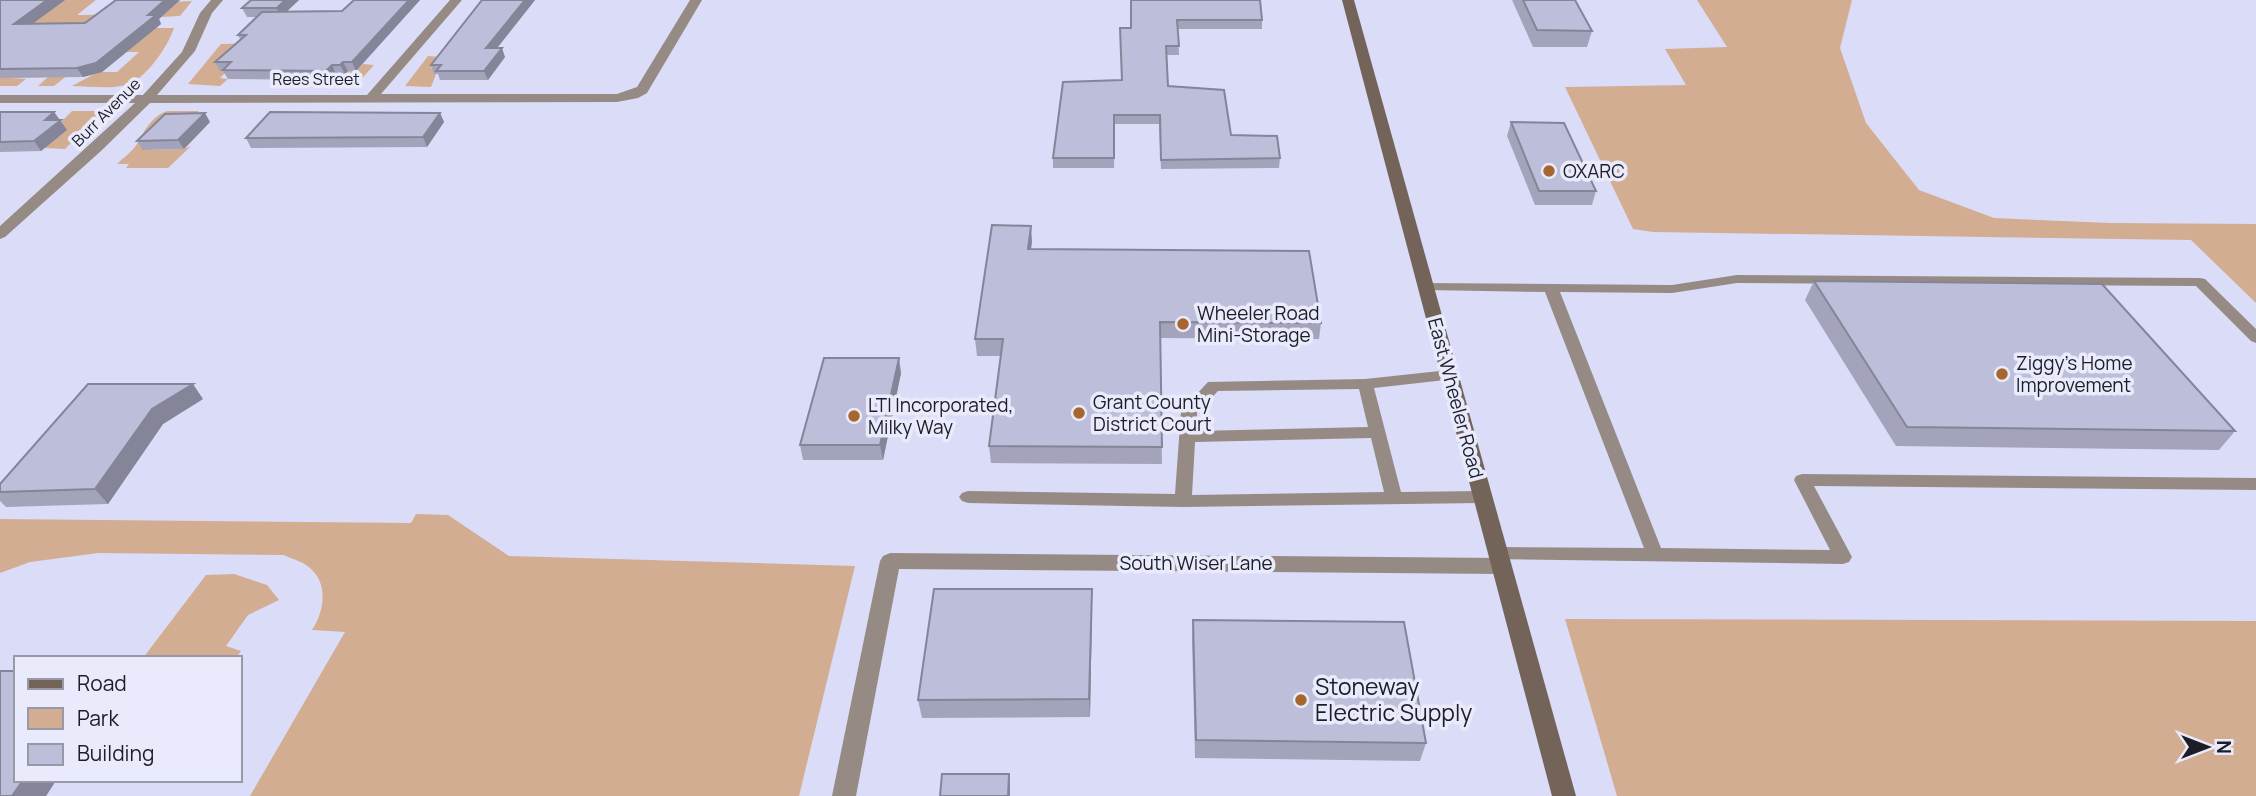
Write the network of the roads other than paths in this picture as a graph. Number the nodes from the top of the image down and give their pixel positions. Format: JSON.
{"nodes":[{"id":1,"x":217,"y":0,"type":"edge"},
{"id":2,"x":456,"y":0,"type":"edge"},
{"id":3,"x":696,"y":0,"type":"edge"},
{"id":4,"x":1348,"y":0,"type":"edge"},
{"id":5,"x":372,"y":97,"type":"junction"},
{"id":6,"x":144,"y":98,"type":"junction"},
{"id":7,"x":0,"y":99,"type":"edge"},
{"id":8,"x":0,"y":234,"type":"edge"},
{"id":9,"x":1425,"y":286,"type":"junction"},
{"id":10,"x":1551,"y":288,"type":"junction"},
{"id":11,"x":2256,"y":338,"type":"edge"},
{"id":12,"x":1449,"y":375,"type":"junction"},
{"id":13,"x":1365,"y":384,"type":"junction"},
{"id":14,"x":1377,"y":432,"type":"junction"},
{"id":15,"x":1186,"y":437,"type":"junction"},
{"id":16,"x":2256,"y":484,"type":"edge"},
{"id":17,"x":968,"y":497,"type":"dead end"},
{"id":18,"x":1482,"y":497,"type":"junction"},
{"id":19,"x":1394,"y":498,"type":"junction"},
{"id":20,"x":1183,"y":501,"type":"junction"},
{"id":21,"x":1655,"y":555,"type":"junction"},
{"id":22,"x":1499,"y":560,"type":"junction"},
{"id":23,"x":844,"y":796,"type":"edge"},
{"id":24,"x":1564,"y":796,"type":"edge"}],
"edges":[{"from":1,"to":6,"type":"street","name":"Burr Avenue"},
{"from":2,"to":5,"type":"street"},
{"from":3,"to":5,"type":"street","name":"Rees Street"},
{"from":4,"to":9,"type":"main road","name":"East Wheeler Road"},
{"from":5,"to":6,"type":"street","name":"Rees Street"},
{"from":6,"to":7,"type":"street","name":"Rees Street"},
{"from":6,"to":8,"type":"street","name":"Burr Avenue"},
{"from":9,"to":10,"type":"lane"},
{"from":9,"to":12,"type":"main road","name":"East Wheeler Road"},
{"from":10,"to":11,"type":"lane"},
{"from":10,"to":21,"type":"lane"},
{"from":12,"to":13,"type":"lane"},
{"from":12,"to":18,"type":"main road","name":"East Wheeler Road"},
{"from":13,"to":14,"type":"lane"},
{"from":13,"to":15,"type":"lane"},
{"from":14,"to":15,"type":"lane"},
{"from":14,"to":19,"type":"lane"},
{"from":15,"to":20,"type":"lane"},
{"from":16,"to":21,"type":"lane"},
{"from":17,"to":20,"type":"lane"},
{"from":18,"to":19,"type":"lane"},
{"from":18,"to":22,"type":"main road","name":"East Wheeler Road"},
{"from":19,"to":20,"type":"lane"},
{"from":21,"to":22,"type":"lane"},
{"from":22,"to":23,"type":"street","name":"South Wiser Lane"},
{"from":22,"to":24,"type":"main road","name":"East Wheeler Road"}]}
